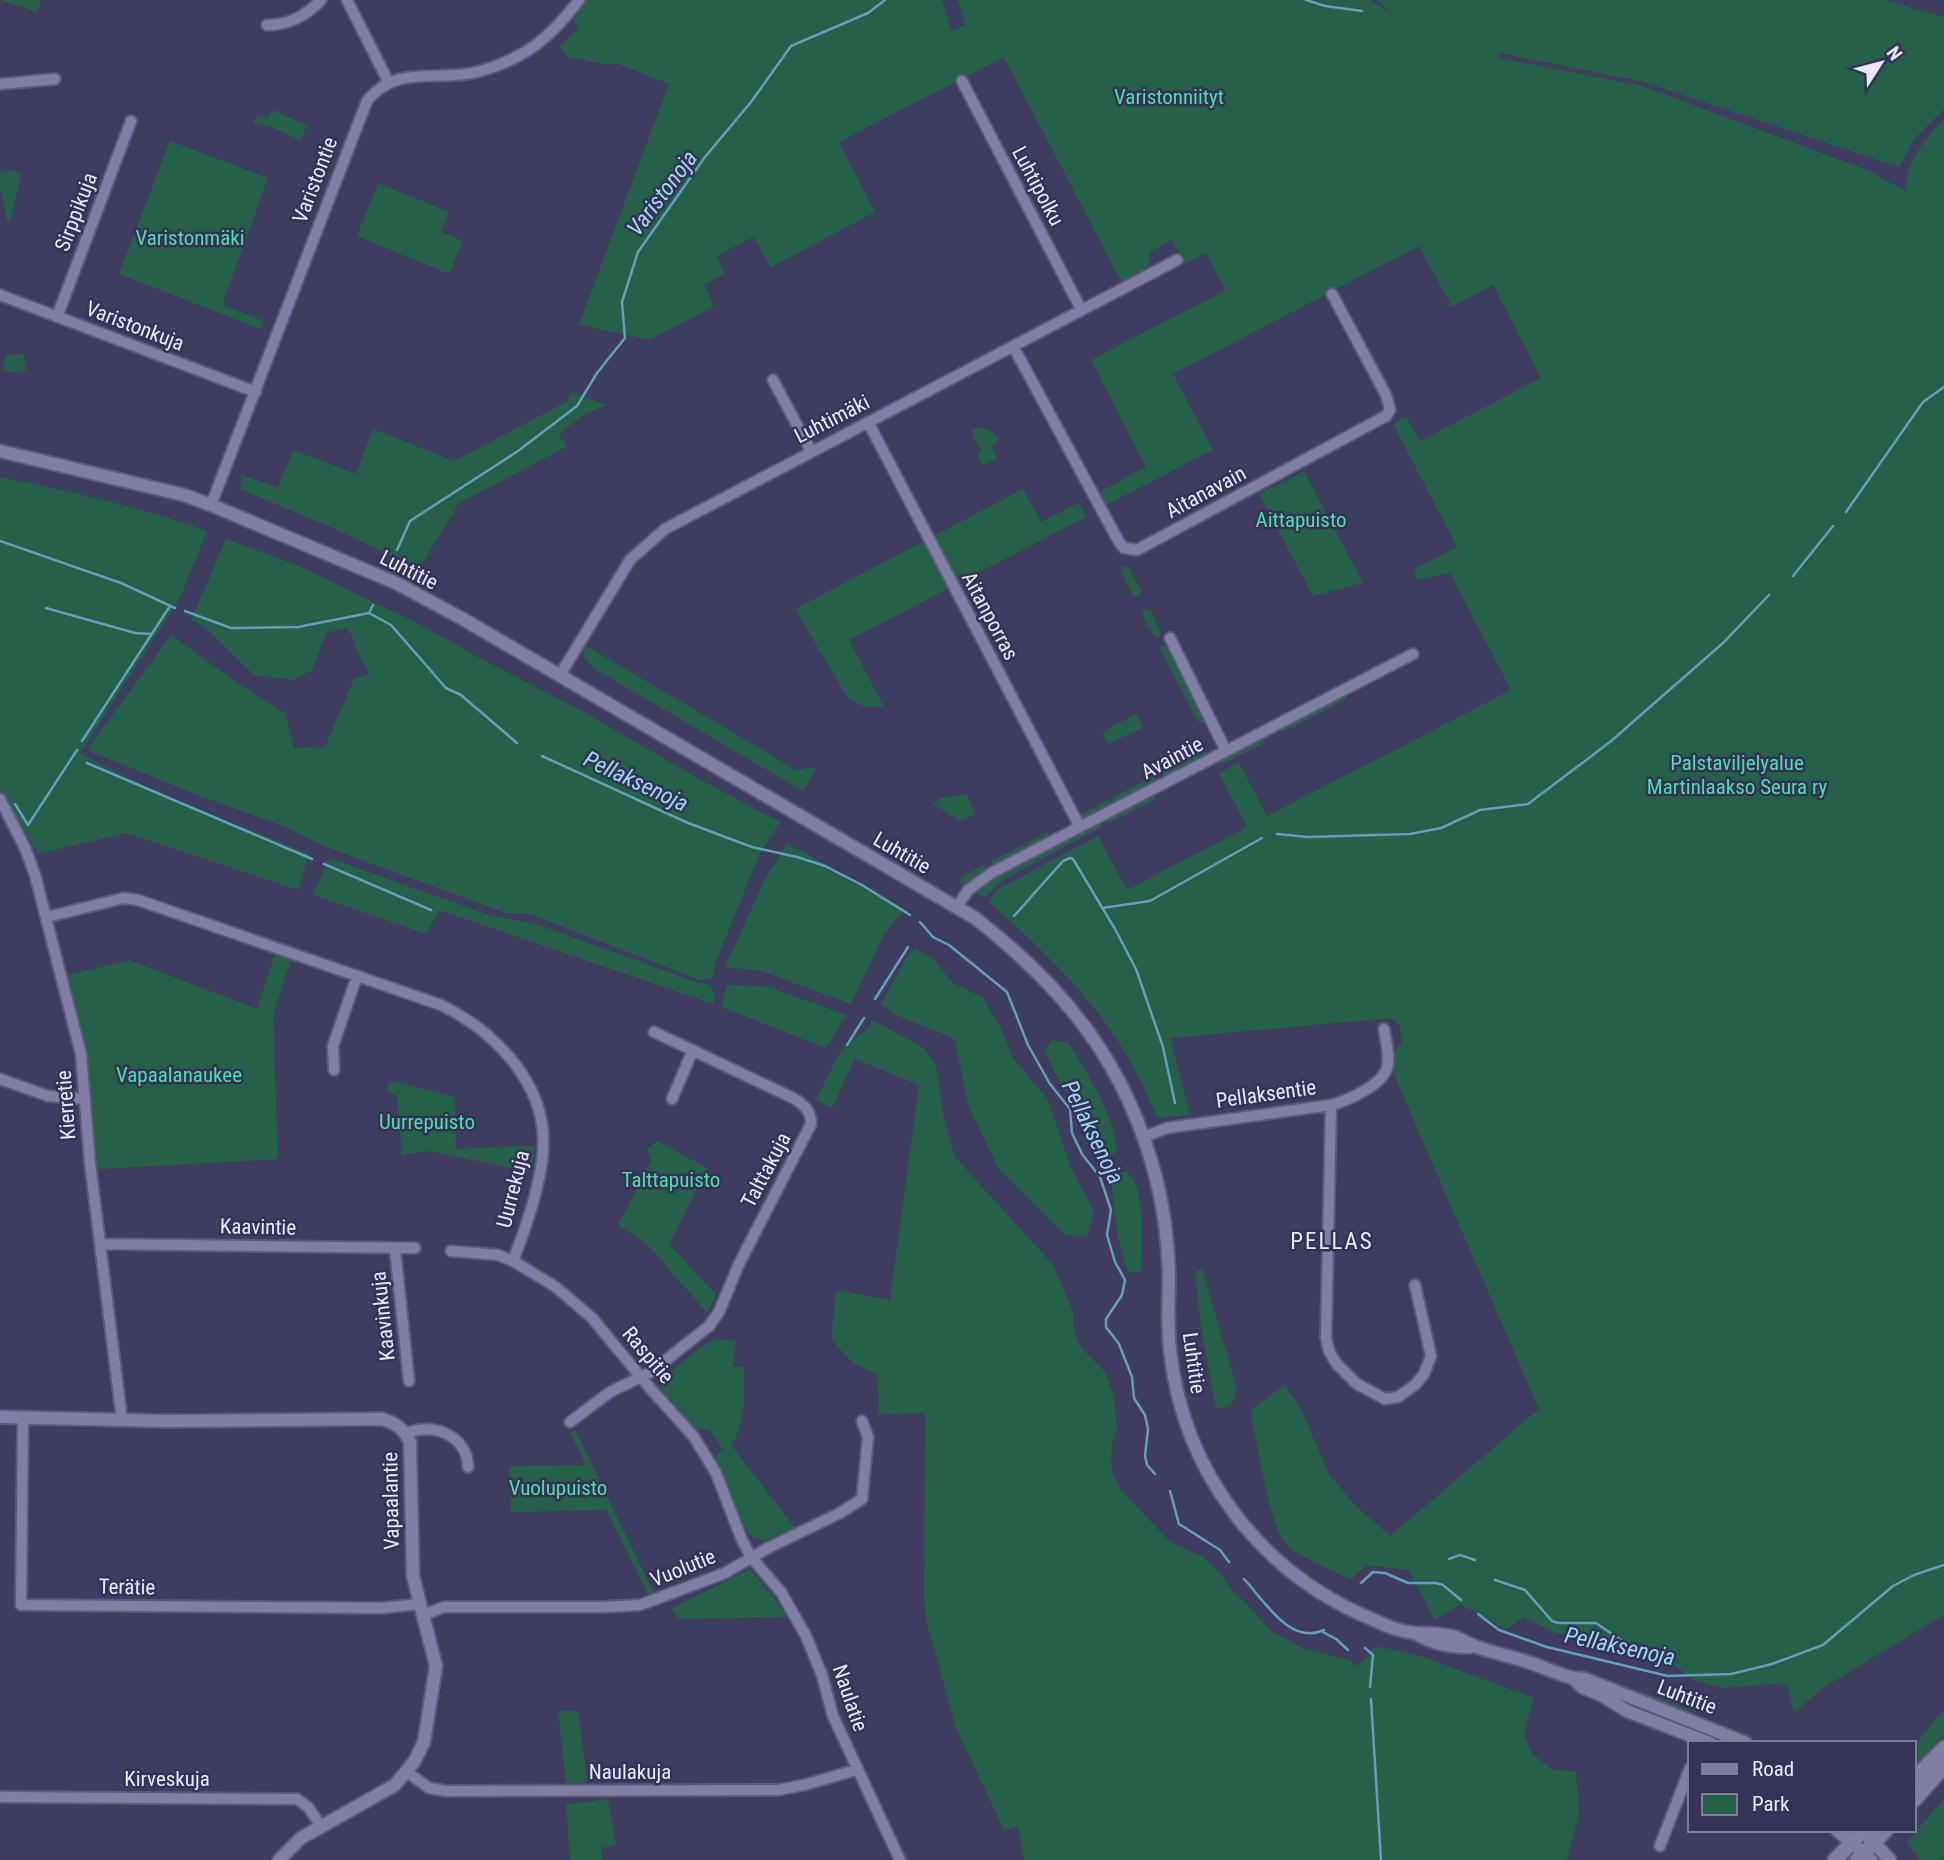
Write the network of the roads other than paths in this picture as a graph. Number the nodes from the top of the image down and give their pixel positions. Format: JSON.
{"nodes":[{"id":1,"x":321,"y":0,"type":"edge"},
{"id":2,"x":347,"y":0,"type":"edge"},
{"id":3,"x":579,"y":0,"type":"edge"},
{"id":4,"x":267,"y":25,"type":"dead end"},
{"id":5,"x":55,"y":79,"type":"dead end"},
{"id":6,"x":388,"y":81,"type":"junction"},
{"id":7,"x":962,"y":81,"type":"dead end"},
{"id":8,"x":0,"y":84,"type":"edge"},
{"id":9,"x":131,"y":121,"type":"dead end"},
{"id":10,"x":1177,"y":260,"type":"dead end"},
{"id":11,"x":1332,"y":293,"type":"dead end"},
{"id":12,"x":0,"y":295,"type":"edge"},
{"id":13,"x":1081,"y":309,"type":"junction"},
{"id":14,"x":57,"y":317,"type":"junction"},
{"id":15,"x":1013,"y":346,"type":"junction"},
{"id":16,"x":773,"y":380,"type":"dead end"},
{"id":17,"x":256,"y":392,"type":"junction"},
{"id":18,"x":869,"y":422,"type":"junction"},
{"id":19,"x":0,"y":451,"type":"edge"},
{"id":20,"x":811,"y":451,"type":"junction"},
{"id":21,"x":211,"y":505,"type":"junction"},
{"id":22,"x":1170,"y":638,"type":"dead end"},
{"id":23,"x":1413,"y":654,"type":"dead end"},
{"id":24,"x":559,"y":675,"type":"junction"},
{"id":25,"x":1226,"y":751,"type":"junction"},
{"id":26,"x":0,"y":799,"type":"edge"},
{"id":27,"x":1080,"y":827,"type":"junction"},
{"id":28,"x":957,"y":907,"type":"junction"},
{"id":29,"x":47,"y":917,"type":"junction"},
{"id":30,"x":357,"y":976,"type":"junction"},
{"id":31,"x":1384,"y":1029,"type":"dead end"},
{"id":32,"x":654,"y":1032,"type":"dead end"},
{"id":33,"x":694,"y":1050,"type":"junction"},
{"id":34,"x":334,"y":1070,"type":"dead end"},
{"id":35,"x":0,"y":1079,"type":"edge"},
{"id":36,"x":84,"y":1099,"type":"junction"},
{"id":37,"x":672,"y":1099,"type":"dead end"},
{"id":38,"x":1331,"y":1105,"type":"junction"},
{"id":39,"x":1144,"y":1137,"type":"junction"},
{"id":40,"x":100,"y":1244,"type":"junction"},
{"id":41,"x":415,"y":1248,"type":"dead end"},
{"id":42,"x":396,"y":1249,"type":"junction"},
{"id":43,"x":451,"y":1251,"type":"dead end"},
{"id":44,"x":513,"y":1261,"type":"junction"},
{"id":45,"x":1415,"y":1285,"type":"dead end"},
{"id":46,"x":641,"y":1378,"type":"junction"},
{"id":47,"x":409,"y":1381,"type":"dead end"},
{"id":48,"x":0,"y":1417,"type":"edge"},
{"id":49,"x":23,"y":1417,"type":"junction"},
{"id":50,"x":122,"y":1420,"type":"junction"},
{"id":51,"x":570,"y":1422,"type":"dead end"},
{"id":52,"x":862,"y":1422,"type":"dead end"},
{"id":53,"x":406,"y":1434,"type":"junction"},
{"id":54,"x":468,"y":1467,"type":"dead end"},
{"id":55,"x":751,"y":1557,"type":"junction"},
{"id":56,"x":421,"y":1609,"type":"junction"},
{"id":57,"x":1574,"y":1679,"type":"junction"},
{"id":58,"x":1706,"y":1726,"type":"junction"},
{"id":59,"x":1702,"y":1741,"type":"edge"},
{"id":60,"x":1704,"y":1741,"type":"edge"},
{"id":61,"x":1741,"y":1741,"type":"edge"},
{"id":62,"x":1944,"y":1748,"type":"edge"},
{"id":63,"x":1944,"y":1766,"type":"edge"},
{"id":64,"x":856,"y":1770,"type":"junction"},
{"id":65,"x":407,"y":1772,"type":"junction"},
{"id":66,"x":1688,"y":1773,"type":"edge"},
{"id":67,"x":1916,"y":1777,"type":"edge"},
{"id":68,"x":0,"y":1797,"type":"edge"},
{"id":69,"x":1916,"y":1798,"type":"edge"},
{"id":70,"x":321,"y":1826,"type":"junction"},
{"id":71,"x":1840,"y":1832,"type":"edge"},
{"id":72,"x":1862,"y":1832,"type":"edge"},
{"id":73,"x":1863,"y":1832,"type":"edge"},
{"id":74,"x":1884,"y":1832,"type":"edge"},
{"id":75,"x":1852,"y":1842,"type":"junction"},
{"id":76,"x":1660,"y":1846,"type":"dead end"},
{"id":77,"x":1867,"y":1854,"type":"edge"},
{"id":78,"x":279,"y":1860,"type":"edge"},
{"id":79,"x":900,"y":1860,"type":"edge"},
{"id":80,"x":1835,"y":1860,"type":"edge"},
{"id":81,"x":1890,"y":1860,"type":"edge"}],
"edges":[{"from":1,"to":4,"type":"street"},
{"from":2,"to":6,"type":"street"},
{"from":3,"to":6,"type":"street"},
{"from":5,"to":8,"type":"street"},
{"from":6,"to":17,"type":"street","name":"Varistontie"},
{"from":7,"to":13,"type":"street","name":"Luhtipolku"},
{"from":9,"to":14,"type":"street","name":"Sirppikuja"},
{"from":10,"to":13,"type":"street","name":"Luhtimäki"},
{"from":11,"to":15,"type":"street","name":"Aitanavain"},
{"from":12,"to":14,"type":"street","name":"Varistonkuja"},
{"from":13,"to":15,"type":"street","name":"Luhtimäki"},
{"from":14,"to":17,"type":"street","name":"Varistonkuja"},
{"from":15,"to":18,"type":"street","name":"Luhtimäki"},
{"from":16,"to":20,"type":"street"},
{"from":17,"to":21,"type":"street","name":"Varistontie"},
{"from":18,"to":20,"type":"street","name":"Luhtimäki"},
{"from":18,"to":27,"type":"street","name":"Aitanporras"},
{"from":19,"to":21,"type":"street","name":"Luhtitie"},
{"from":20,"to":24,"type":"street","name":"Luhtimäki"},
{"from":21,"to":24,"type":"street","name":"Luhtitie"},
{"from":22,"to":25,"type":"street"},
{"from":23,"to":25,"type":"street","name":"Avaintie"},
{"from":24,"to":28,"type":"street","name":"Luhtitie"},
{"from":25,"to":27,"type":"street","name":"Avaintie"},
{"from":26,"to":29,"type":"street","name":"Kierretie"},
{"from":27,"to":28,"type":"street","name":"Avaintie"},
{"from":28,"to":39,"type":"street","name":"Luhtitie"},
{"from":29,"to":30,"type":"street","name":"Uurrekuja"},
{"from":29,"to":36,"type":"street","name":"Kierretie"},
{"from":30,"to":34,"type":"street"},
{"from":30,"to":44,"type":"street","name":"Uurrekuja"},
{"from":31,"to":38,"type":"street"},
{"from":32,"to":33,"type":"street","name":"Talttakuja"},
{"from":33,"to":37,"type":"street"},
{"from":33,"to":46,"type":"street","name":"Talttakuja"},
{"from":35,"to":36,"type":"street"},
{"from":36,"to":40,"type":"street","name":"Kierretie"},
{"from":38,"to":39,"type":"street","name":"Pellaksentie"},
{"from":38,"to":45,"type":"street","name":"Pellaksentie"},
{"from":39,"to":57,"type":"street","name":"Luhtitie"},
{"from":40,"to":42,"type":"street","name":"Kaavintie"},
{"from":40,"to":50,"type":"street","name":"Kierretie"},
{"from":41,"to":42,"type":"street","name":"Kaavintie"},
{"from":42,"to":47,"type":"street","name":"Kaavinkuja"},
{"from":43,"to":44,"type":"street","name":"Raspitie"},
{"from":44,"to":46,"type":"street","name":"Raspitie"},
{"from":46,"to":51,"type":"street"},
{"from":46,"to":55,"type":"street","name":"Raspitie"},
{"from":48,"to":49,"type":"street","name":"Vapaalantie"},
{"from":49,"to":50,"type":"street","name":"Vapaalantie"},
{"from":49,"to":56,"type":"street","name":"Terätie"},
{"from":50,"to":53,"type":"street","name":"Vapaalantie"},
{"from":52,"to":55,"type":"street","name":"Vuolutie"},
{"from":53,"to":54,"type":"street"},
{"from":53,"to":56,"type":"street","name":"Vapaalantie"},
{"from":55,"to":56,"type":"street","name":"Vuolutie"},
{"from":55,"to":64,"type":"street","name":"Naulatie"},
{"from":56,"to":65,"type":"street","name":"Vapaalantie"},
{"from":57,"to":58,"type":"street","name":"Luhtitie"},
{"from":57,"to":59,"type":"street","name":"Luhtitie"},
{"from":58,"to":60,"type":"street"},
{"from":58,"to":61,"type":"street","name":"Luhtitie"},
{"from":62,"to":67,"type":"main road"},
{"from":63,"to":69,"type":"main road"},
{"from":64,"to":65,"type":"street","name":"Naulakuja"},
{"from":64,"to":79,"type":"street","name":"Naulatie"},
{"from":65,"to":70,"type":"street","name":"Vapaalantie"},
{"from":66,"to":76,"type":"street"},
{"from":68,"to":70,"type":"street","name":"Kirveskuja"},
{"from":70,"to":78,"type":"street","name":"Vapaalantie"},
{"from":71,"to":75,"type":"street"},
{"from":72,"to":75,"type":"main road"},
{"from":73,"to":77,"type":"street"},
{"from":74,"to":77,"type":"main road"},
{"from":75,"to":77,"type":"street"},
{"from":75,"to":80,"type":"main road"},
{"from":77,"to":81,"type":"street"}]}
